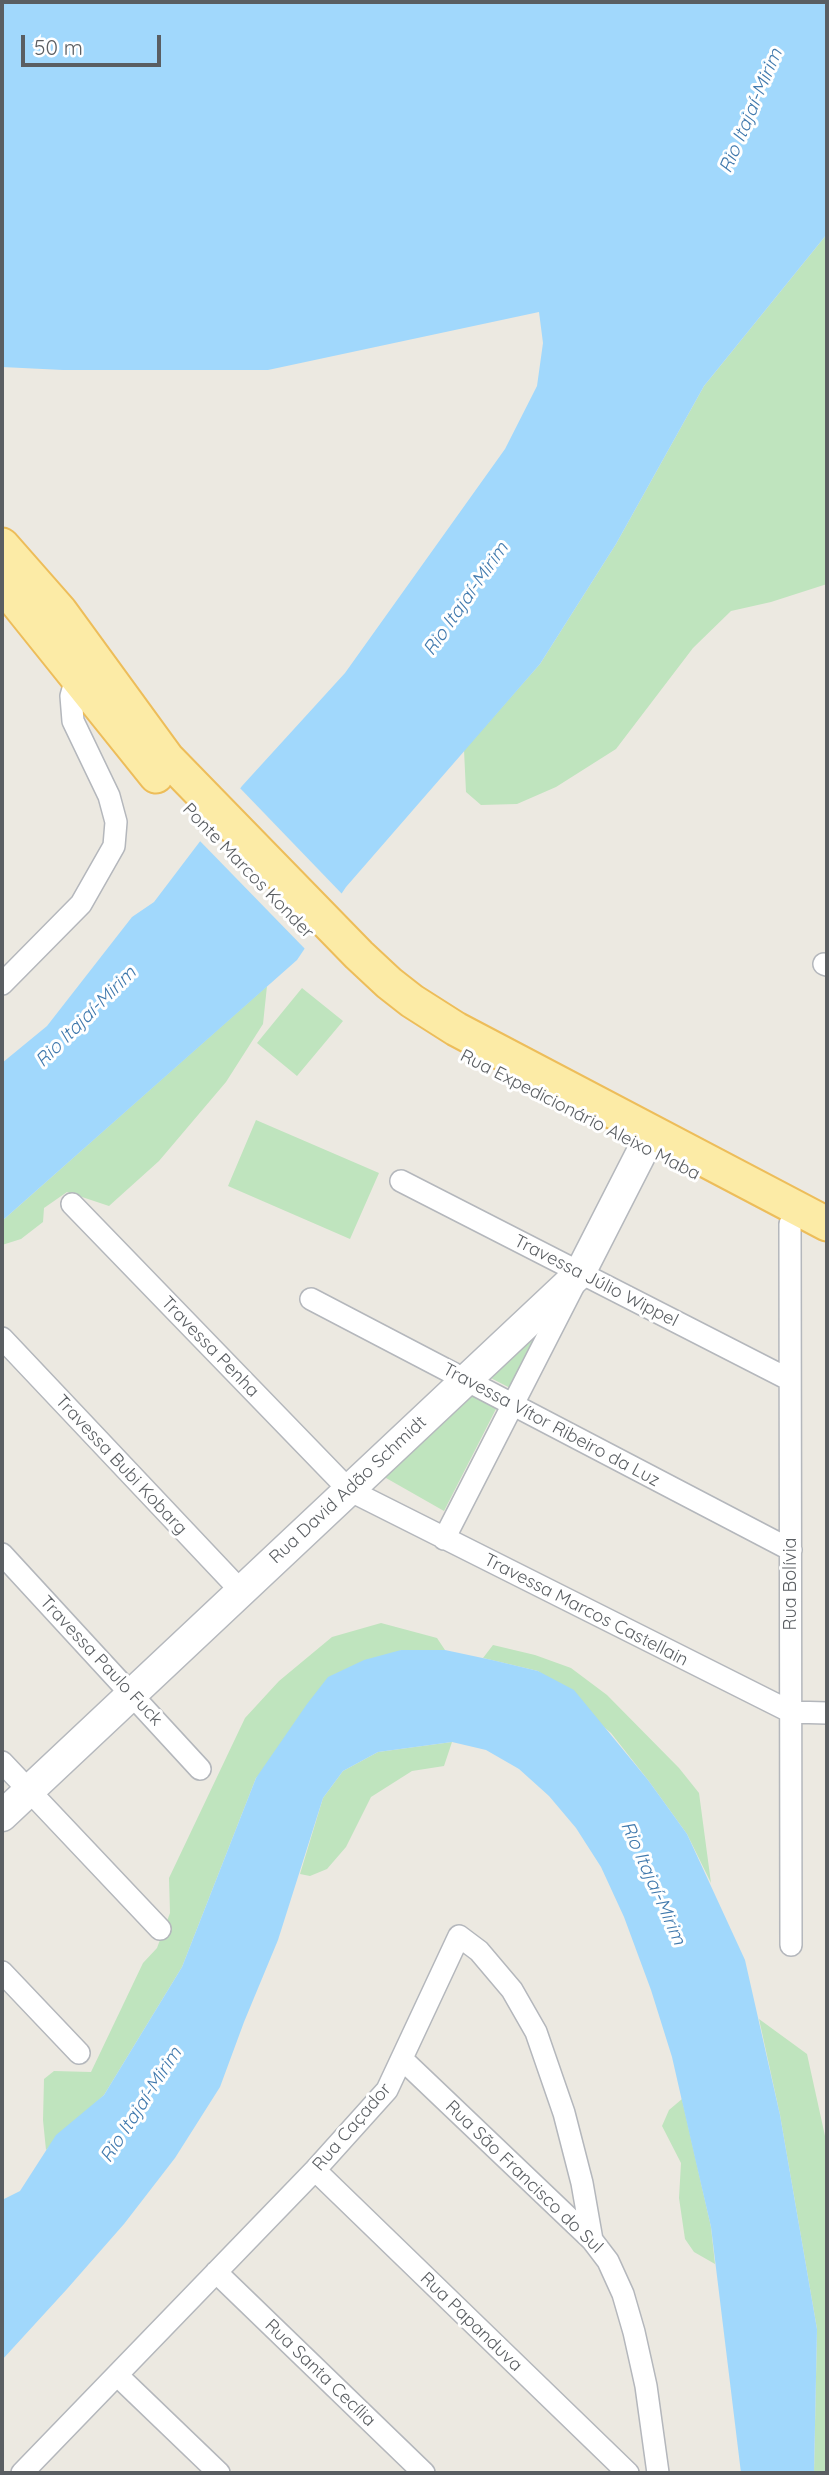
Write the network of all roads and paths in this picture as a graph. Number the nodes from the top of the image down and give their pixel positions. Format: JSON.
{"nodes":[{"id":1,"x":7,"y":567,"type":"edge"},
{"id":2,"x":76,"y":678,"type":"junction"},
{"id":3,"x":160,"y":766,"type":"junction"},
{"id":4,"x":351,"y":962,"type":"joint"},
{"id":5,"x":2,"y":984,"type":"edge"},
{"id":6,"x":648,"y":1140,"type":"junction"},
{"id":7,"x":401,"y":1181,"type":"dead end"},
{"id":8,"x":72,"y":1204,"type":"dead end"},
{"id":9,"x":790,"y":1224,"type":"junction"},
{"id":10,"x":827,"y":1224,"type":"edge"},
{"id":11,"x":827,"y":1243,"type":"edge"},
{"id":12,"x":580,"y":1273,"type":"junction"},
{"id":13,"x":311,"y":1299,"type":"dead end"},
{"id":14,"x":2,"y":1338,"type":"edge"},
{"id":15,"x":465,"y":1380,"type":"junction"},
{"id":16,"x":790,"y":1380,"type":"junction"},
{"id":17,"x":513,"y":1405,"type":"junction"},
{"id":18,"x":349,"y":1490,"type":"junction"},
{"id":19,"x":444,"y":1539,"type":"junction"},
{"id":20,"x":791,"y":1550,"type":"junction"},
{"id":21,"x":2,"y":1553,"type":"edge"},
{"id":22,"x":241,"y":1591,"type":"junction"},
{"id":23,"x":131,"y":1694,"type":"junction"},
{"id":24,"x":791,"y":1712,"type":"junction"},
{"id":25,"x":827,"y":1713,"type":"edge"},
{"id":26,"x":2,"y":1762,"type":"edge"},
{"id":27,"x":201,"y":1769,"type":"dead end"},
{"id":28,"x":29,"y":1791,"type":"junction"},
{"id":29,"x":2,"y":1816,"type":"edge"},
{"id":30,"x":160,"y":1929,"type":"dead end"},
{"id":31,"x":791,"y":1945,"type":"dead end"},
{"id":32,"x":2,"y":1972,"type":"edge"},
{"id":33,"x":79,"y":2053,"type":"dead end"},
{"id":34,"x":402,"y":2060,"type":"junction"},
{"id":35,"x":314,"y":2170,"type":"junction"},
{"id":36,"x":593,"y":2240,"type":"junction"},
{"id":37,"x":216,"y":2272,"type":"junction"},
{"id":38,"x":117,"y":2375,"type":"junction"},
{"id":39,"x":22,"y":2473,"type":"edge"},
{"id":40,"x":219,"y":2473,"type":"edge"},
{"id":41,"x":424,"y":2473,"type":"edge"},
{"id":42,"x":628,"y":2473,"type":"edge"},
{"id":43,"x":658,"y":2473,"type":"edge"}],
"edges":[{"from":1,"to":2,"type":"main road"},
{"from":1,"to":3,"type":"main road"},
{"from":2,"to":3,"type":"main road"},
{"from":2,"to":5,"type":"street"},
{"from":3,"to":4,"type":"main road","name":"Ponte Marcos Konder"},
{"from":4,"to":6,"type":"main road","name":"Rua Expedicionário Aleixo Maba"},
{"from":6,"to":9,"type":"main road","name":"Rua Expedicionário Aleixo Maba"},
{"from":6,"to":10,"type":"main road","name":"Rua Expedicionário Aleixo Maba"},
{"from":6,"to":12,"type":"main road","name":"Rua David Adão Schmidt"},
{"from":7,"to":12,"type":"street","name":"Travessa Júlio Wippel"},
{"from":8,"to":18,"type":"street","name":"Travessa Penha"},
{"from":9,"to":11,"type":"main road","name":"Rua Expedicionário Aleixo Maba"},
{"from":9,"to":16,"type":"street","name":"Rua Bolívia"},
{"from":12,"to":15,"type":"main road","name":"Rua David Adão Schmidt"},
{"from":12,"to":16,"type":"street","name":"Travessa Júlio Wippel"},
{"from":12,"to":17,"type":"street"},
{"from":13,"to":15,"type":"street","name":"Travessa Vítor Ribeiro da Luz"},
{"from":14,"to":22,"type":"street","name":"Travessa Bubi Kobarg"},
{"from":15,"to":17,"type":"street","name":"Travessa Vítor Ribeiro da Luz"},
{"from":15,"to":18,"type":"main road","name":"Rua David Adão Schmidt"},
{"from":16,"to":20,"type":"street","name":"Rua Bolívia"},
{"from":17,"to":19,"type":"street"},
{"from":17,"to":20,"type":"street","name":"Travessa Vítor Ribeiro da Luz"},
{"from":18,"to":19,"type":"street","name":"Travessa Marcos Castellain"},
{"from":18,"to":22,"type":"main road","name":"Rua David Adão Schmidt"},
{"from":19,"to":24,"type":"street","name":"Travessa Marcos Castellain"},
{"from":20,"to":24,"type":"street","name":"Rua Bolívia"},
{"from":21,"to":23,"type":"street","name":"Travessa Paulo Fuck"},
{"from":22,"to":23,"type":"main road","name":"Rua David Adão Schmidt"},
{"from":23,"to":27,"type":"street","name":"Travessa Paulo Fuck"},
{"from":23,"to":28,"type":"main road","name":"Rua David Adão Schmidt"},
{"from":24,"to":25,"type":"street","name":"Travessa Marcos Castellain"},
{"from":24,"to":31,"type":"street","name":"Rua Bolívia"},
{"from":26,"to":28,"type":"street"},
{"from":28,"to":29,"type":"main road","name":"Rua David Adão Schmidt"},
{"from":28,"to":30,"type":"street"},
{"from":32,"to":33,"type":"street"},
{"from":34,"to":35,"type":"street","name":"Rua Caçador"},
{"from":34,"to":36,"type":"street","name":"Rua São Francisco do Sul"},
{"from":34,"to":36,"type":"street","name":"Rua Caçador"},
{"from":35,"to":37,"type":"street","name":"Rua Caçador"},
{"from":35,"to":42,"type":"street","name":"Rua Papanduva"},
{"from":36,"to":43,"type":"street","name":"Rua São Francisco do Sul"},
{"from":37,"to":38,"type":"street","name":"Rua Caçador"},
{"from":37,"to":41,"type":"street","name":"Rua Santa Cecília"},
{"from":38,"to":39,"type":"street","name":"Rua Caçador"},
{"from":38,"to":40,"type":"street"}]}
